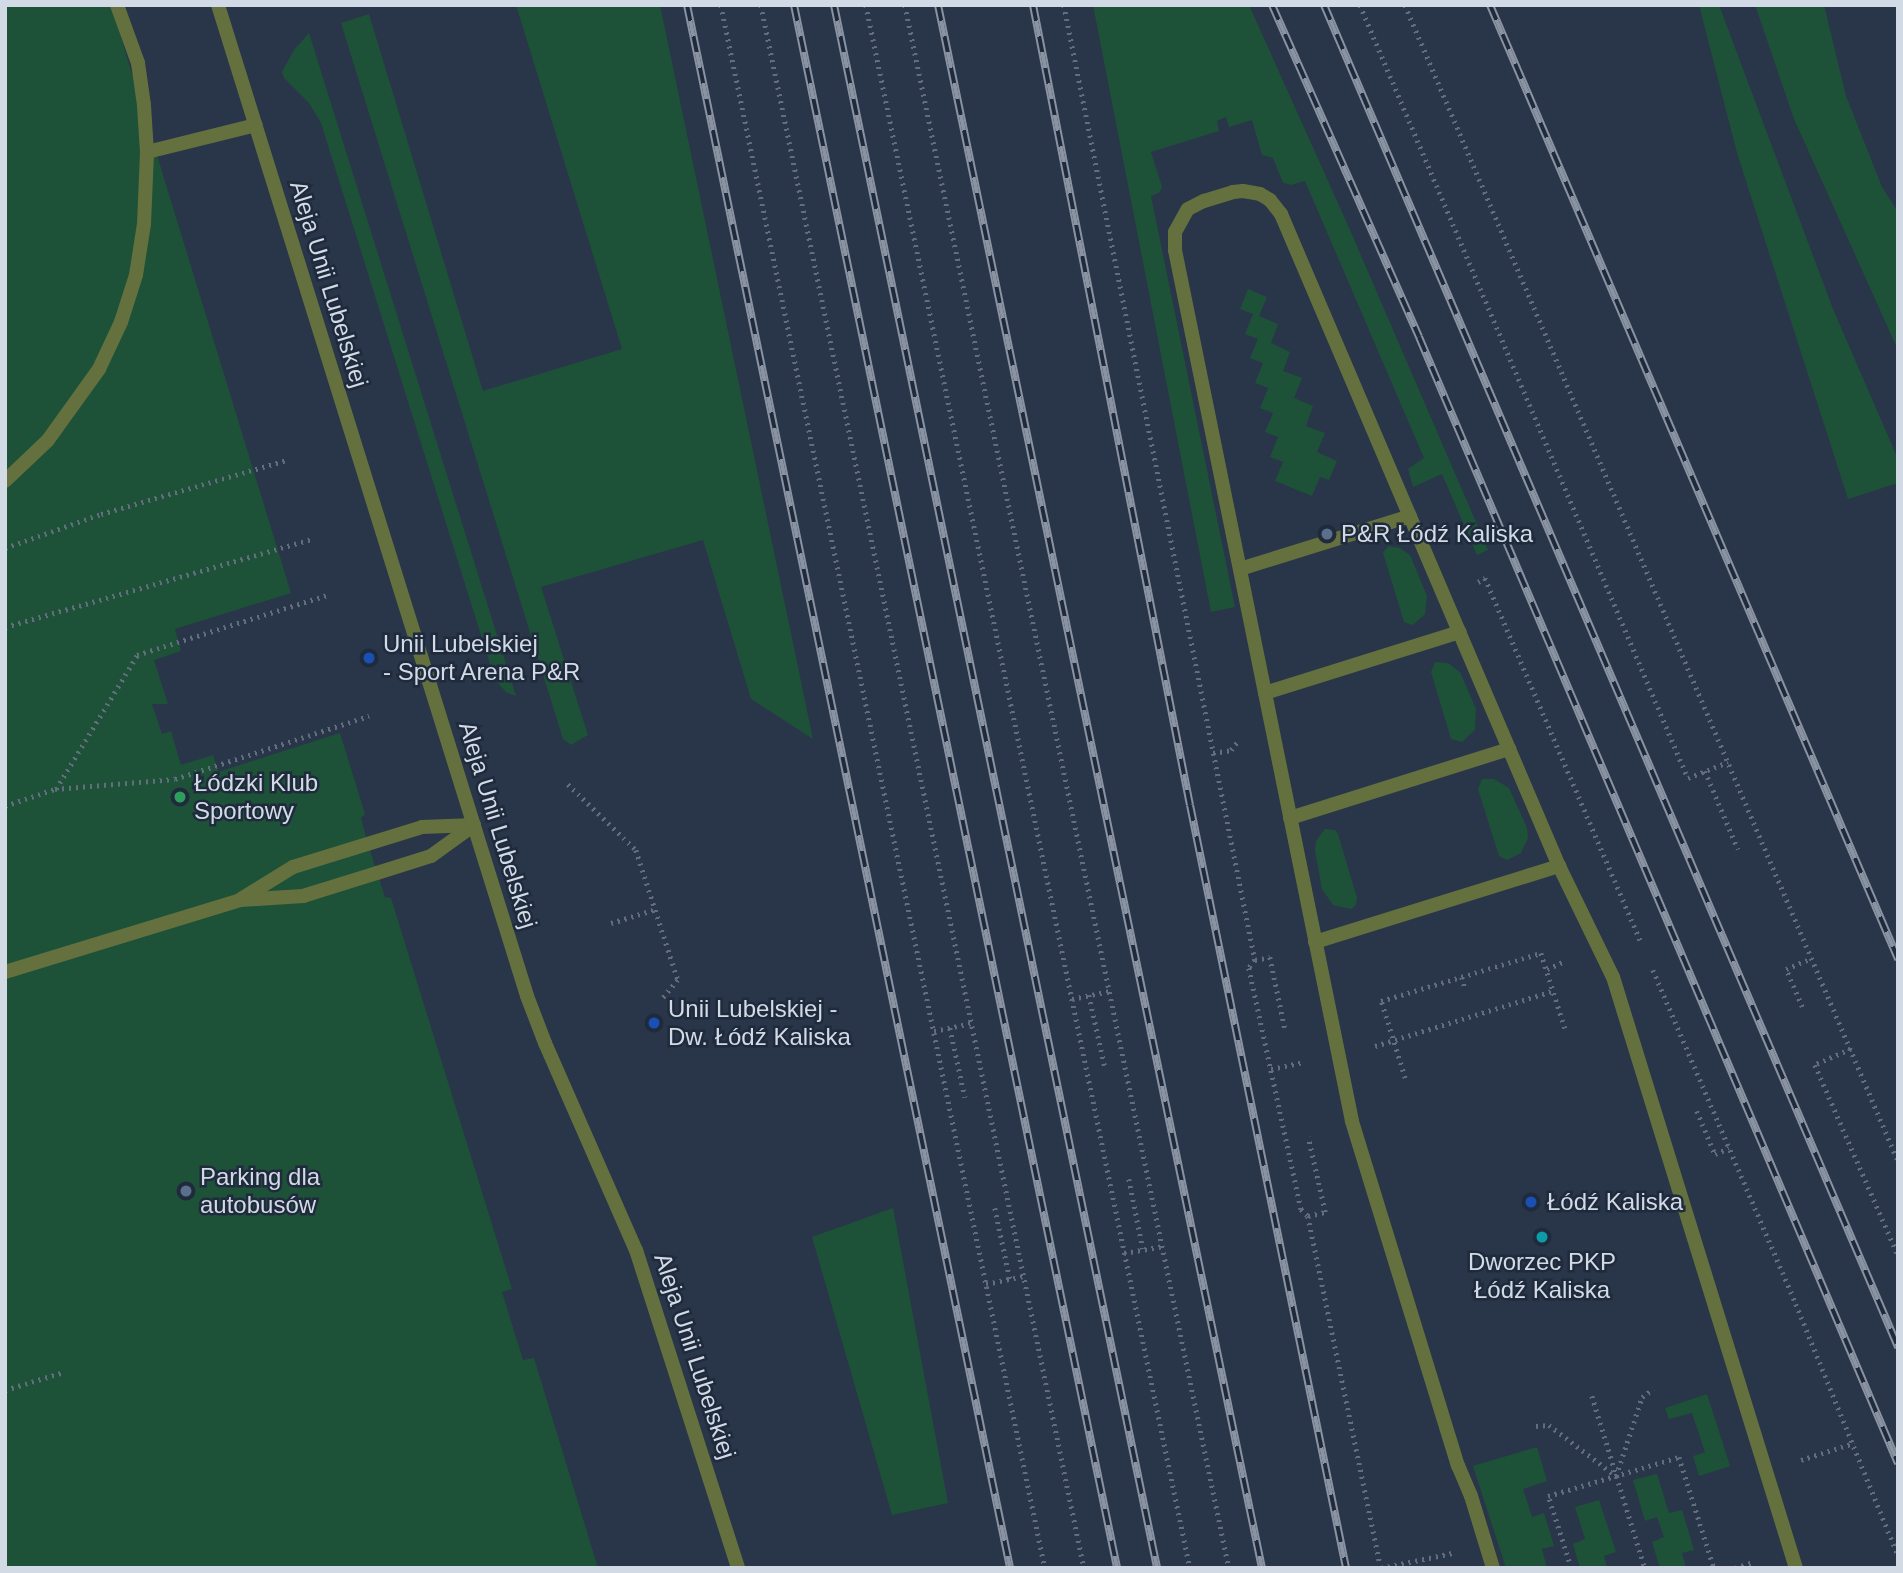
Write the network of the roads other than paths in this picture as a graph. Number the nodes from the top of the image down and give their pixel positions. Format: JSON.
{"nodes":[{"id":1,"x":117,"y":5,"type":"edge"},
{"id":2,"x":218,"y":5,"type":"edge"},
{"id":3,"x":256,"y":125,"type":"junction"},
{"id":4,"x":146,"y":152,"type":"junction"},
{"id":5,"x":5,"y":481,"type":"edge"},
{"id":6,"x":1410,"y":516,"type":"junction"},
{"id":7,"x":1240,"y":569,"type":"junction"},
{"id":8,"x":1460,"y":632,"type":"junction"},
{"id":9,"x":1265,"y":693,"type":"junction"},
{"id":10,"x":1510,"y":749,"type":"junction"},
{"id":11,"x":1290,"y":818,"type":"junction"},
{"id":12,"x":474,"y":825,"type":"junction"},
{"id":13,"x":1559,"y":866,"type":"junction"},
{"id":14,"x":240,"y":900,"type":"junction"},
{"id":15,"x":1315,"y":942,"type":"junction"},
{"id":16,"x":5,"y":972,"type":"edge"},
{"id":17,"x":738,"y":1568,"type":"edge"},
{"id":18,"x":1493,"y":1568,"type":"edge"},
{"id":19,"x":1796,"y":1568,"type":"edge"}],
"edges":[{"from":1,"to":4,"type":"street"},
{"from":2,"to":3,"type":"street","name":"Aleja Unii Lubelskiej"},
{"from":3,"to":4,"type":"street"},
{"from":3,"to":12,"type":"street","name":"Aleja Unii Lubelskiej"},
{"from":4,"to":5,"type":"street"},
{"from":6,"to":7,"type":"street"},
{"from":6,"to":7,"type":"street"},
{"from":6,"to":8,"type":"street"},
{"from":7,"to":9,"type":"street"},
{"from":8,"to":9,"type":"street"},
{"from":8,"to":10,"type":"street"},
{"from":9,"to":11,"type":"street"},
{"from":10,"to":11,"type":"street"},
{"from":10,"to":13,"type":"street"},
{"from":11,"to":15,"type":"street"},
{"from":12,"to":14,"type":"street"},
{"from":12,"to":14,"type":"street"},
{"from":12,"to":17,"type":"street","name":"Aleja Unii Lubelskiej"},
{"from":13,"to":15,"type":"street"},
{"from":13,"to":19,"type":"street"},
{"from":14,"to":16,"type":"street"},
{"from":15,"to":18,"type":"street"}]}
